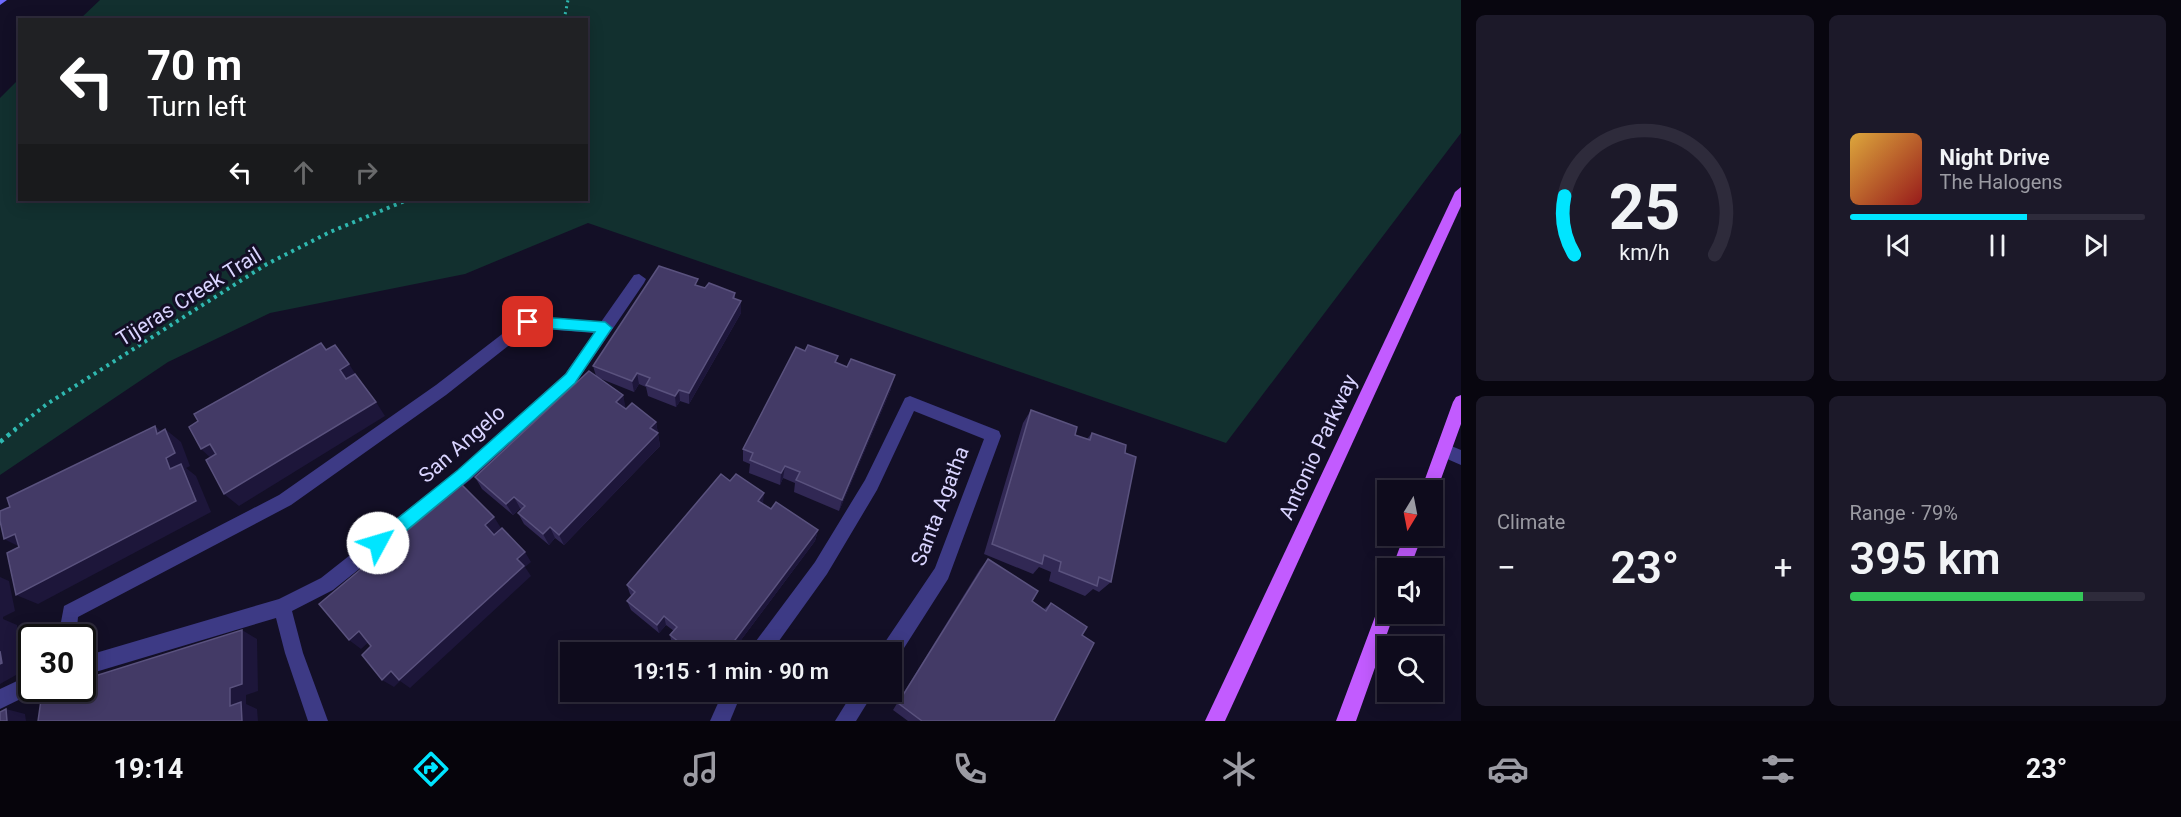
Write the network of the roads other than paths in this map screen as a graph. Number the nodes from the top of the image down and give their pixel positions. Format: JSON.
{"nodes":[{"id":1,"x":1461,"y":192,"type":"edge"},
{"id":2,"x":639,"y":279,"type":"dead end"},
{"id":3,"x":605,"y":328,"type":"junction"},
{"id":4,"x":1461,"y":402,"type":"edge"},
{"id":5,"x":1444,"y":450,"type":"junction"},
{"id":6,"x":1461,"y":458,"type":"edge"},
{"id":7,"x":1433,"y":480,"type":"edge"},
{"id":8,"x":282,"y":607,"type":"junction"},
{"id":9,"x":69,"y":624,"type":"edge"},
{"id":10,"x":1381,"y":624,"type":"edge"},
{"id":11,"x":767,"y":642,"type":"edge"},
{"id":12,"x":897,"y":642,"type":"edge"},
{"id":13,"x":96,"y":663,"type":"edge"},
{"id":14,"x":18,"y":690,"type":"edge"},
{"id":15,"x":0,"y":699,"type":"edge"},
{"id":16,"x":728,"y":702,"type":"edge"},
{"id":17,"x":857,"y":702,"type":"edge"},
{"id":18,"x":318,"y":721,"type":"edge"},
{"id":19,"x":720,"y":721,"type":"edge"},
{"id":20,"x":844,"y":721,"type":"edge"},
{"id":21,"x":1215,"y":721,"type":"edge"},
{"id":22,"x":1346,"y":721,"type":"edge"}],
"edges":[{"from":1,"to":21,"type":"main road","name":"Antonio Parkway"},
{"from":2,"to":3,"type":"street","name":"San Angelo"},
{"from":3,"to":8,"type":"street","name":"San Angelo"},
{"from":3,"to":9,"type":"street"},
{"from":4,"to":5,"type":"main road"},
{"from":5,"to":6,"type":"street"},
{"from":5,"to":7,"type":"main road"},
{"from":8,"to":13,"type":"street","name":"San Angelo"},
{"from":8,"to":18,"type":"street"},
{"from":10,"to":22,"type":"main road"},
{"from":11,"to":12,"type":"street","name":"Santa Agatha"},
{"from":14,"to":15,"type":"street"},
{"from":16,"to":19,"type":"street"},
{"from":17,"to":20,"type":"street"}]}
